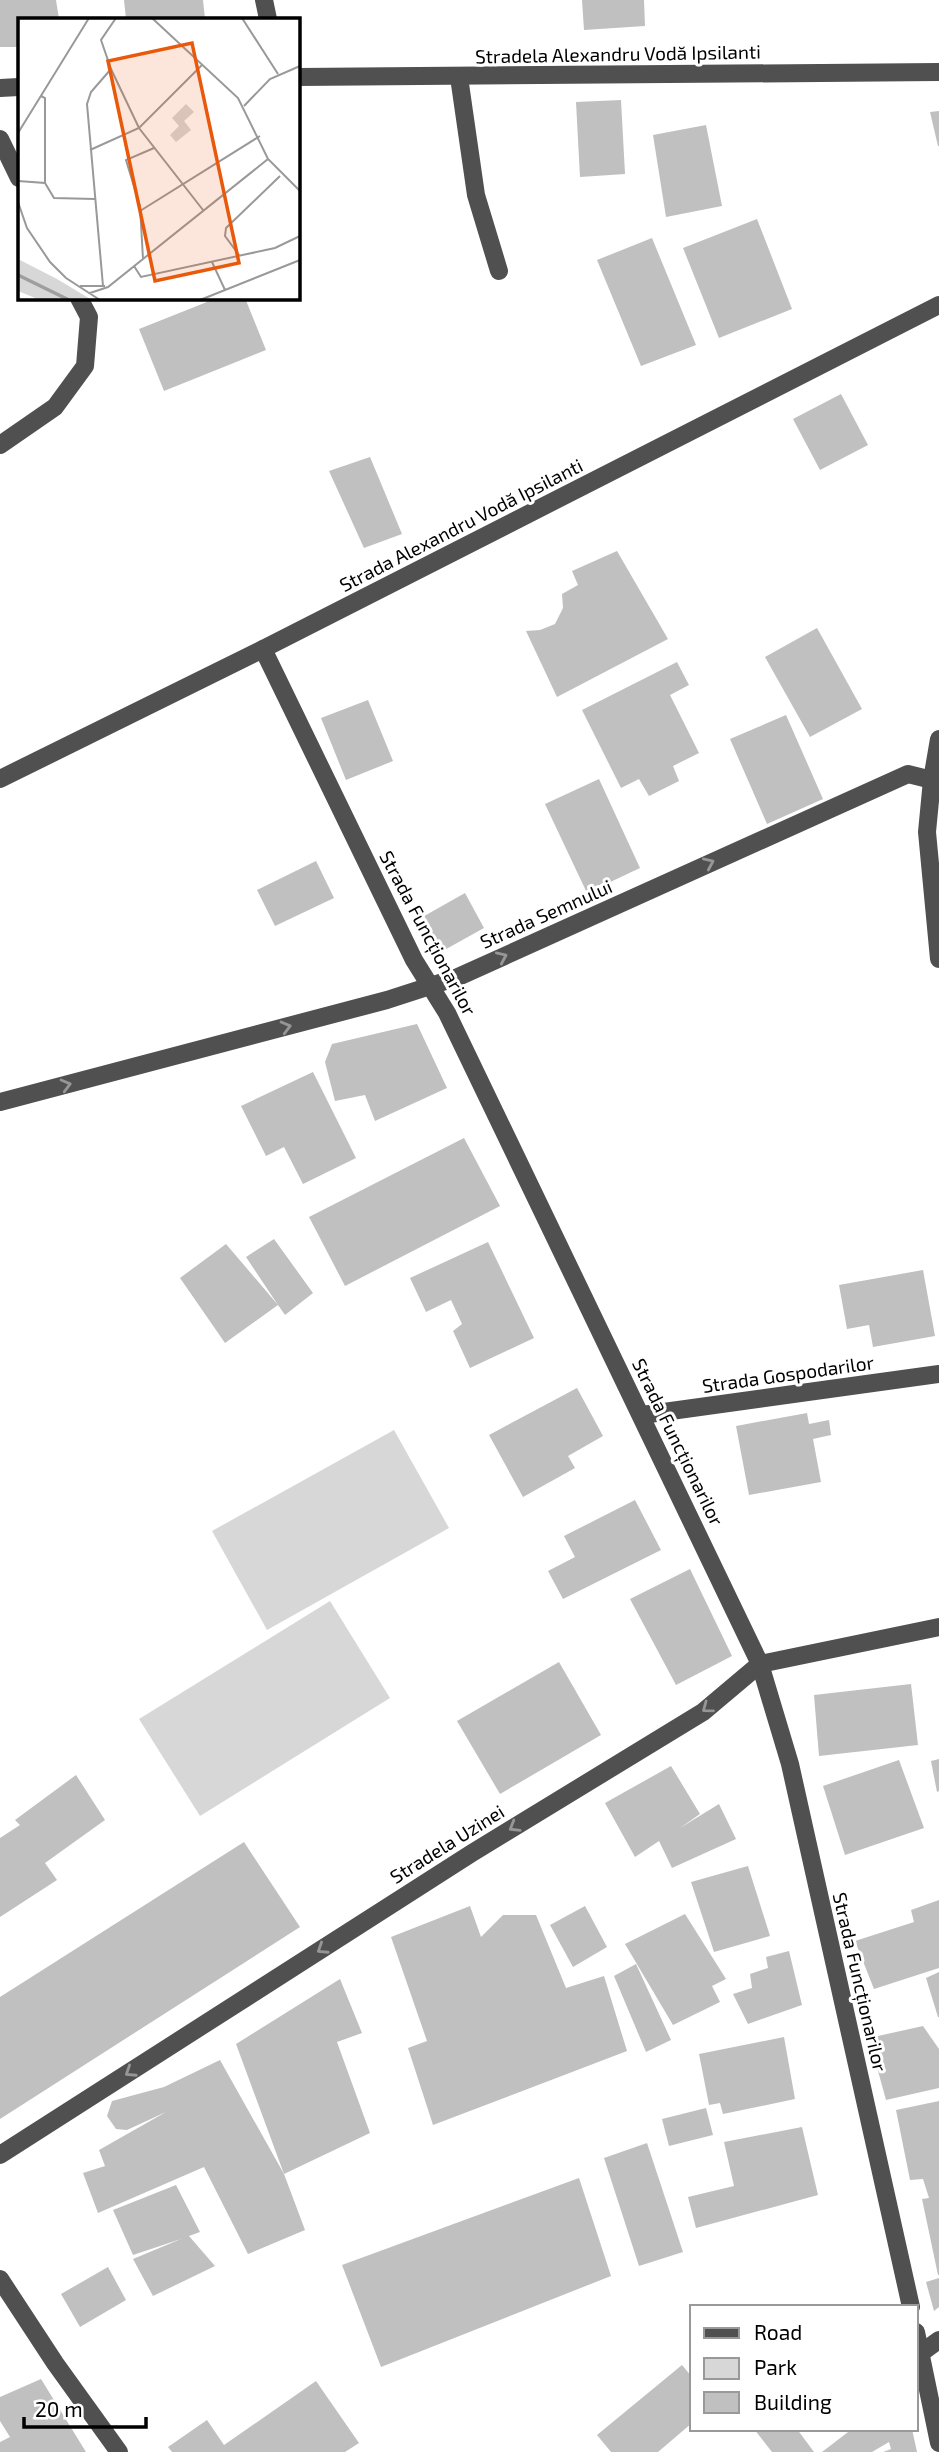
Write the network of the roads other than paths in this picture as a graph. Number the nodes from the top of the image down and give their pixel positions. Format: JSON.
{"nodes":[{"id":1,"x":264,"y":0,"type":"edge"},
{"id":2,"x":268,"y":18,"type":"edge"},
{"id":3,"x":939,"y":72,"type":"edge"},
{"id":4,"x":299,"y":77,"type":"edge"},
{"id":5,"x":458,"y":77,"type":"junction"},
{"id":6,"x":18,"y":87,"type":"edge"},
{"id":7,"x":0,"y":88,"type":"edge"},
{"id":8,"x":0,"y":139,"type":"edge"},
{"id":9,"x":18,"y":176,"type":"edge"},
{"id":10,"x":499,"y":271,"type":"dead end"},
{"id":11,"x":80,"y":299,"type":"edge"},
{"id":12,"x":939,"y":306,"type":"edge"},
{"id":13,"x":0,"y":446,"type":"edge"},
{"id":14,"x":263,"y":649,"type":"junction"},
{"id":15,"x":939,"y":739,"type":"edge"},
{"id":16,"x":0,"y":779,"type":"edge"},
{"id":17,"x":932,"y":780,"type":"junction"},
{"id":18,"x":939,"y":959,"type":"edge"},
{"id":19,"x":429,"y":987,"type":"junction"},
{"id":20,"x":0,"y":1102,"type":"edge"},
{"id":21,"x":939,"y":1374,"type":"edge"},
{"id":22,"x":642,"y":1415,"type":"junction"},
{"id":23,"x":939,"y":1627,"type":"edge"},
{"id":24,"x":760,"y":1664,"type":"junction"},
{"id":25,"x":0,"y":2155,"type":"edge"},
{"id":26,"x":0,"y":2279,"type":"edge"},
{"id":27,"x":911,"y":2305,"type":"edge"},
{"id":28,"x":918,"y":2340,"type":"edge"},
{"id":29,"x":939,"y":2340,"type":"edge"},
{"id":30,"x":921,"y":2353,"type":"junction"},
{"id":31,"x":939,"y":2443,"type":"edge"},
{"id":32,"x":119,"y":2452,"type":"edge"}],
"edges":[{"from":1,"to":2,"type":"street"},
{"from":3,"to":5,"type":"street","name":"Stradela Alexandru Vodă Ipsilanti"},
{"from":4,"to":5,"type":"street","name":"Stradela Alexandru Vodă Ipsilanti"},
{"from":5,"to":10,"type":"street"},
{"from":6,"to":7,"type":"street"},
{"from":8,"to":9,"type":"street"},
{"from":11,"to":13,"type":"street"},
{"from":12,"to":14,"type":"street","name":"Strada Alexandru Vodă Ipsilanti"},
{"from":14,"to":16,"type":"street","name":"Strada Alexandru Vodă Ipsilanti"},
{"from":14,"to":19,"type":"street","name":"Strada Funcționarilor"},
{"from":15,"to":17,"type":"street"},
{"from":17,"to":18,"type":"street"},
{"from":19,"to":17,"type":"street","name":"Strada Semnului","one_way":true},
{"from":20,"to":19,"type":"street","name":"Strada Semnului","one_way":true},
{"from":19,"to":22,"type":"street","name":"Strada Funcționarilor"},
{"from":21,"to":22,"type":"street","name":"Strada Gospodarilor"},
{"from":22,"to":24,"type":"street","name":"Strada Funcționarilor"},
{"from":23,"to":24,"type":"street","name":"Stradela Uzinei"},
{"from":24,"to":25,"type":"street","name":"Stradela Uzinei","one_way":true},
{"from":24,"to":27,"type":"street","name":"Strada Funcționarilor"},
{"from":26,"to":32,"type":"street"},
{"from":28,"to":30,"type":"street"},
{"from":29,"to":30,"type":"street"},
{"from":30,"to":31,"type":"street"}]}
